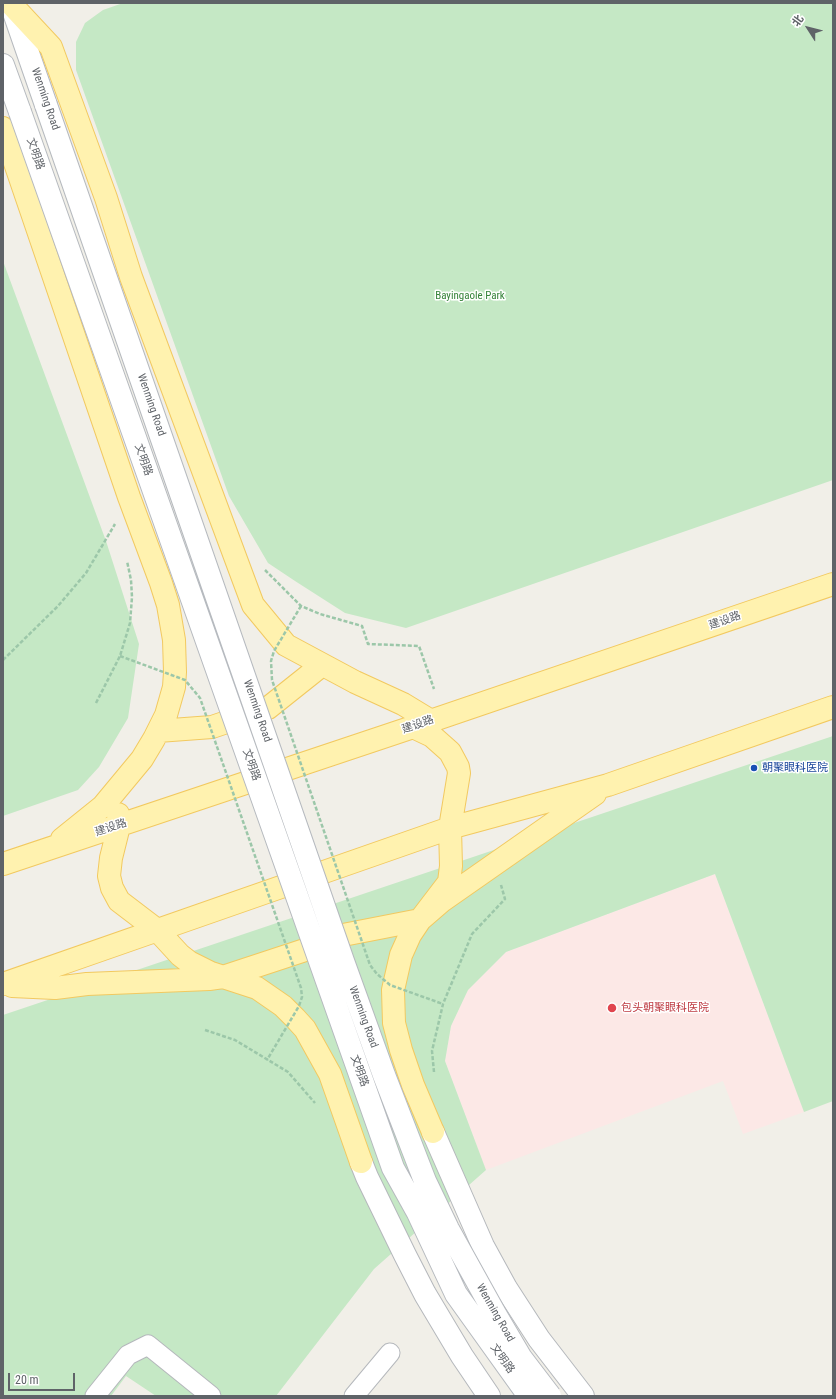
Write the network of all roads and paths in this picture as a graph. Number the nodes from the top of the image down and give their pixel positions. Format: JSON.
{"nodes":[{"id":1,"x":10,"y":4,"type":"edge"},
{"id":2,"x":3,"y":65,"type":"edge"},
{"id":3,"x":3,"y":128,"type":"edge"},
{"id":4,"x":129,"y":497,"type":"junction"},
{"id":5,"x":129,"y":566,"type":"dead end"},
{"id":6,"x":271,"y":577,"type":"dead end"},
{"id":7,"x":833,"y":584,"type":"edge"},
{"id":8,"x":301,"y":606,"type":"junction"},
{"id":9,"x":120,"y":656,"type":"junction"},
{"id":10,"x":3,"y":660,"type":"edge"},
{"id":11,"x":322,"y":665,"type":"junction"},
{"id":12,"x":434,"y":689,"type":"dead end"},
{"id":13,"x":96,"y":703,"type":"dead end"},
{"id":14,"x":833,"y":707,"type":"edge"},
{"id":15,"x":422,"y":724,"type":"junction"},
{"id":16,"x":158,"y":731,"type":"junction"},
{"id":17,"x":123,"y":783,"type":"junction"},
{"id":18,"x":608,"y":785,"type":"junction"},
{"id":19,"x":119,"y":826,"type":"junction"},
{"id":20,"x":450,"y":828,"type":"junction"},
{"id":21,"x":44,"y":851,"type":"junction"},
{"id":22,"x":3,"y":864,"type":"edge"},
{"id":23,"x":499,"y":878,"type":"dead end"},
{"id":24,"x":420,"y":920,"type":"junction"},
{"id":25,"x":157,"y":930,"type":"junction"},
{"id":26,"x":223,"y":977,"type":"junction"},
{"id":27,"x":3,"y":985,"type":"edge"},
{"id":28,"x":443,"y":1004,"type":"junction"},
{"id":29,"x":205,"y":1030,"type":"dead end"},
{"id":30,"x":268,"y":1060,"type":"junction"},
{"id":31,"x":434,"y":1074,"type":"dead end"},
{"id":32,"x":317,"y":1106,"type":"dead end"},
{"id":33,"x":390,"y":1353,"type":"dead end"},
{"id":34,"x":95,"y":1396,"type":"edge"},
{"id":35,"x":211,"y":1396,"type":"edge"},
{"id":36,"x":354,"y":1396,"type":"edge"},
{"id":37,"x":489,"y":1396,"type":"edge"},
{"id":38,"x":529,"y":1396,"type":"edge"},
{"id":39,"x":550,"y":1396,"type":"edge"},
{"id":40,"x":582,"y":1396,"type":"edge"}],
"edges":[{"from":1,"to":11,"type":"main road"},
{"from":1,"to":39,"type":"main road","name":"Wenming Road","bridge":true},
{"from":2,"to":38,"type":"main road","name":"文明路","bridge":true},
{"from":3,"to":4,"type":"main road"},
{"from":4,"to":10,"type":"path"},
{"from":4,"to":16,"type":"main road"},
{"from":5,"to":9,"type":"path"},
{"from":6,"to":8,"type":"path"},
{"from":7,"to":15,"type":"main road","name":"建设路"},
{"from":8,"to":12,"type":"path"},
{"from":8,"to":28,"type":"path","bridge":true},
{"from":9,"to":13,"type":"path"},
{"from":9,"to":30,"type":"path","bridge":true},
{"from":11,"to":15,"type":"main road"},
{"from":11,"to":16,"type":"main road"},
{"from":14,"to":18,"type":"main road"},
{"from":15,"to":19,"type":"main road","name":"建设路"},
{"from":15,"to":20,"type":"main road"},
{"from":16,"to":17,"type":"main road"},
{"from":17,"to":19,"type":"main road"},
{"from":17,"to":21,"type":"main road"},
{"from":18,"to":20,"type":"main road"},
{"from":18,"to":24,"type":"main road"},
{"from":19,"to":21,"type":"main road","name":"建设路"},
{"from":19,"to":25,"type":"main road"},
{"from":20,"to":24,"type":"main road"},
{"from":20,"to":25,"type":"main road"},
{"from":21,"to":22,"type":"main road","name":"建设路"},
{"from":23,"to":28,"type":"path"},
{"from":24,"to":26,"type":"main road"},
{"from":24,"to":40,"type":"main road","name":"Wenming Road"},
{"from":25,"to":26,"type":"main road"},
{"from":25,"to":27,"type":"main road"},
{"from":26,"to":27,"type":"main road"},
{"from":26,"to":37,"type":"main road"},
{"from":28,"to":31,"type":"path"},
{"from":29,"to":30,"type":"path"},
{"from":30,"to":32,"type":"path"},
{"from":33,"to":36,"type":"street"},
{"from":34,"to":35,"type":"street"}]}
